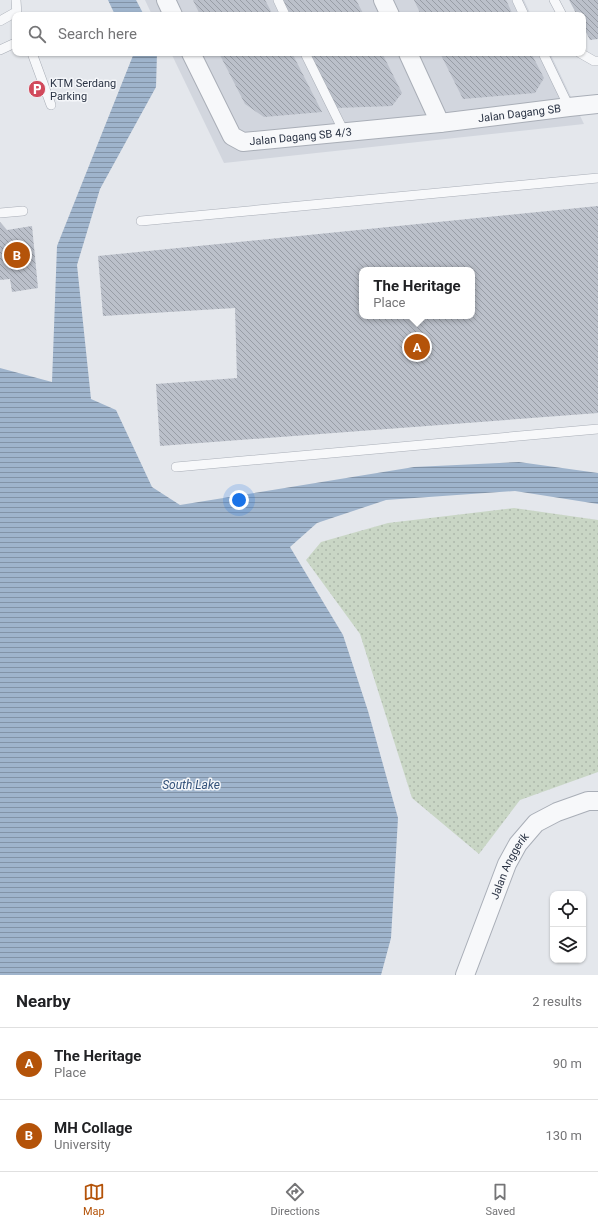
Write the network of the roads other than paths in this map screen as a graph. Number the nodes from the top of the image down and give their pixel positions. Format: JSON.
{"nodes":[{"id":1,"x":16,"y":0,"type":"edge"},
{"id":2,"x":166,"y":0,"type":"edge"},
{"id":3,"x":278,"y":0,"type":"edge"},
{"id":4,"x":383,"y":0,"type":"edge"},
{"id":5,"x":517,"y":0,"type":"edge"},
{"id":6,"x":554,"y":0,"type":"edge"},
{"id":7,"x":17,"y":12,"type":"edge"},
{"id":8,"x":172,"y":12,"type":"edge"},
{"id":9,"x":284,"y":12,"type":"edge"},
{"id":10,"x":389,"y":12,"type":"edge"},
{"id":11,"x":523,"y":12,"type":"edge"},
{"id":12,"x":560,"y":12,"type":"edge"},
{"id":13,"x":12,"y":16,"type":"edge"},
{"id":14,"x":0,"y":20,"type":"edge"},
{"id":15,"x":12,"y":44,"type":"edge"},
{"id":16,"x":0,"y":50,"type":"edge"},
{"id":17,"x":33,"y":56,"type":"edge"},
{"id":18,"x":192,"y":56,"type":"edge"},
{"id":19,"x":307,"y":56,"type":"edge"},
{"id":20,"x":409,"y":56,"type":"edge"},
{"id":21,"x":544,"y":56,"type":"edge"},
{"id":22,"x":585,"y":56,"type":"edge"},
{"id":23,"x":598,"y":61,"type":"edge"},
{"id":24,"x":598,"y":104,"type":"edge"},
{"id":25,"x":51,"y":105,"type":"dead end"},
{"id":26,"x":569,"y":107,"type":"junction"},
{"id":27,"x":440,"y":124,"type":"junction"},
{"id":28,"x":346,"y":134,"type":"junction"},
{"id":29,"x":598,"y":178,"type":"edge"},
{"id":30,"x":23,"y":211,"type":"dead end"},
{"id":31,"x":0,"y":213,"type":"edge"},
{"id":32,"x":141,"y":221,"type":"dead end"},
{"id":33,"x":598,"y":429,"type":"edge"},
{"id":34,"x":176,"y":467,"type":"dead end"},
{"id":35,"x":598,"y":801,"type":"edge"},
{"id":36,"x":466,"y":975,"type":"edge"}],
"edges":[{"from":1,"to":7,"type":"lane"},
{"from":2,"to":8,"type":"street"},
{"from":3,"to":9,"type":"lane"},
{"from":4,"to":10,"type":"street"},
{"from":5,"to":11,"type":"lane"},
{"from":6,"to":12,"type":"lane"},
{"from":13,"to":14,"type":"lane"},
{"from":15,"to":16,"type":"lane"},
{"from":17,"to":25,"type":"lane"},
{"from":18,"to":28,"type":"street","name":"Jalan Dagang SB 4/3"},
{"from":19,"to":28,"type":"lane"},
{"from":20,"to":27,"type":"street"},
{"from":21,"to":26,"type":"lane"},
{"from":22,"to":23,"type":"lane"},
{"from":24,"to":26,"type":"street","name":"Jalan Dagang SB"},
{"from":26,"to":27,"type":"street","name":"Jalan Dagang SB"},
{"from":27,"to":28,"type":"street","name":"Jalan Dagang SB 4/3"},
{"from":29,"to":32,"type":"lane"},
{"from":30,"to":31,"type":"lane"},
{"from":33,"to":34,"type":"lane"},
{"from":35,"to":36,"type":"street","name":"Jalan Anggerik"}]}
